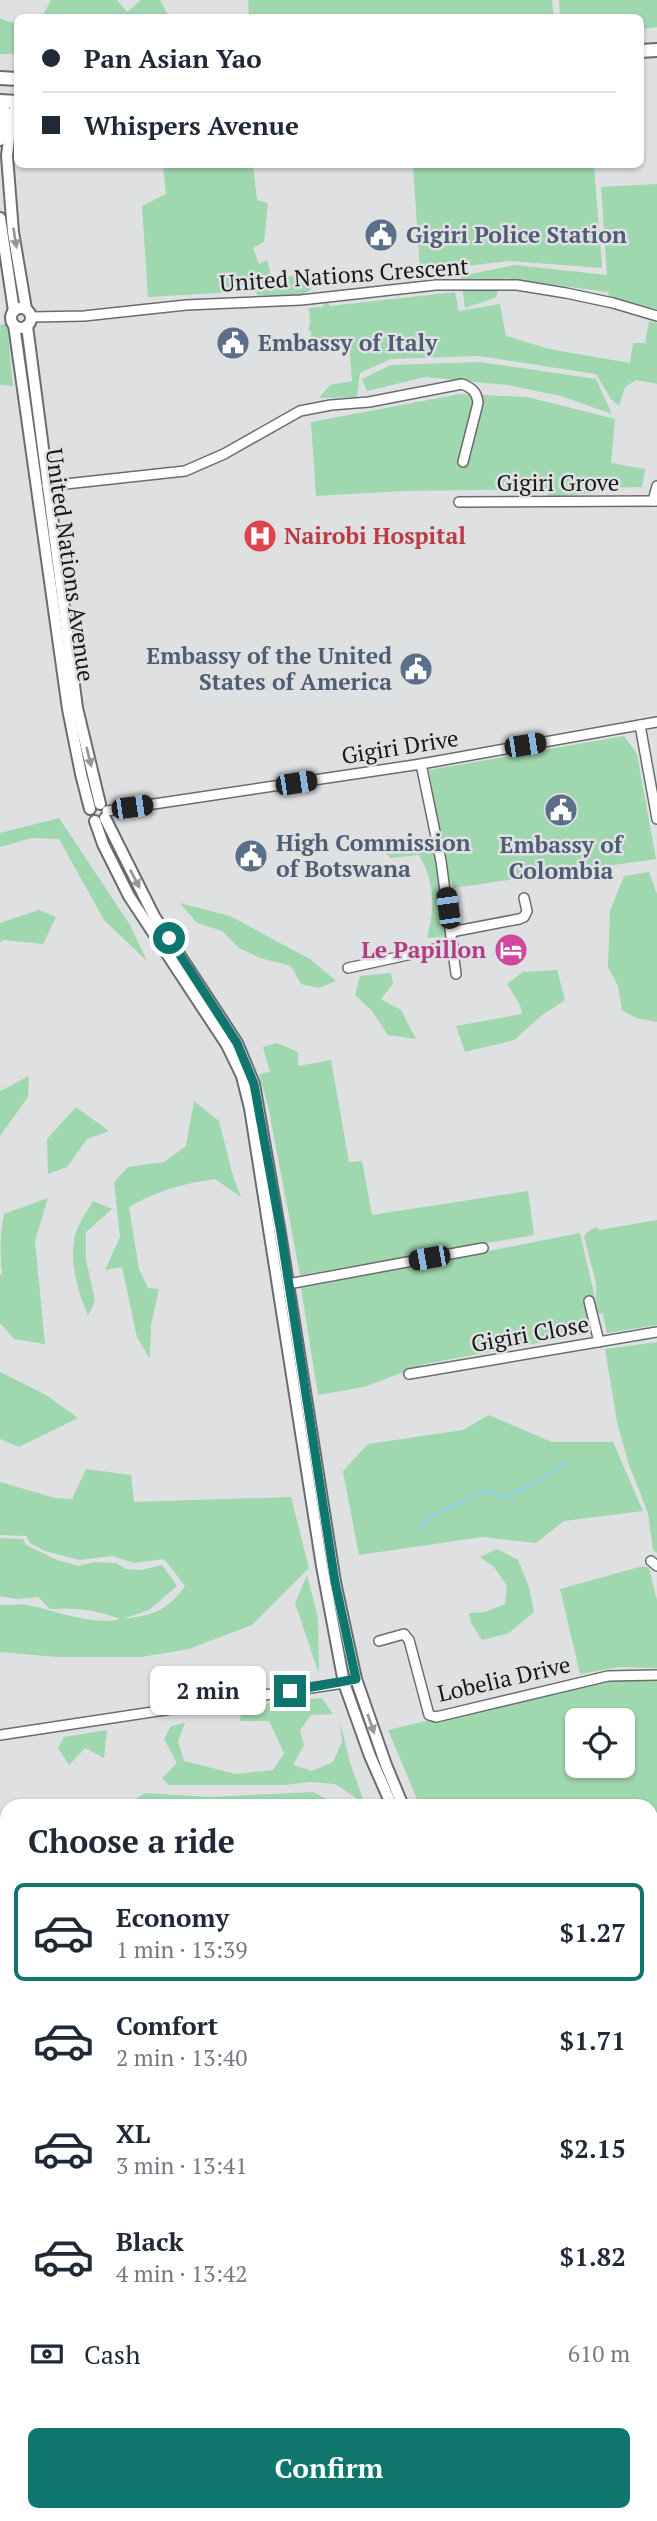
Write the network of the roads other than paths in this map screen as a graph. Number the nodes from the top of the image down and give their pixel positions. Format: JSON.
{"nodes":[{"id":1,"x":1,"y":101,"type":"edge"},
{"id":2,"x":14,"y":111,"type":"edge"},
{"id":3,"x":3,"y":131,"type":"edge"},
{"id":4,"x":0,"y":218,"type":"edge"},
{"id":5,"x":14,"y":311,"type":"junction"},
{"id":6,"x":657,"y":316,"type":"edge"},
{"id":7,"x":28,"y":317,"type":"junction"},
{"id":8,"x":14,"y":325,"type":"junction"},
{"id":9,"x":463,"y":462,"type":"dead end"},
{"id":10,"x":47,"y":486,"type":"junction"},
{"id":11,"x":657,"y":486,"type":"edge"},
{"id":12,"x":655,"y":501,"type":"edge"},
{"id":13,"x":459,"y":502,"type":"dead end"},
{"id":14,"x":657,"y":722,"type":"edge"},
{"id":15,"x":640,"y":725,"type":"junction"},
{"id":16,"x":421,"y":764,"type":"junction"},
{"id":17,"x":100,"y":812,"type":"junction"},
{"id":18,"x":657,"y":819,"type":"edge"},
{"id":19,"x":524,"y":898,"type":"dead end"},
{"id":20,"x":451,"y":932,"type":"junction"},
{"id":21,"x":453,"y":945,"type":"junction"},
{"id":22,"x":348,"y":968,"type":"dead end"},
{"id":23,"x":456,"y":974,"type":"dead end"},
{"id":24,"x":483,"y":1248,"type":"dead end"},
{"id":25,"x":288,"y":1284,"type":"junction"},
{"id":26,"x":589,"y":1301,"type":"dead end"},
{"id":27,"x":657,"y":1332,"type":"edge"},
{"id":28,"x":598,"y":1342,"type":"junction"},
{"id":29,"x":296,"y":1367,"type":"junction"},
{"id":30,"x":409,"y":1374,"type":"dead end"},
{"id":31,"x":379,"y":1641,"type":"dead end"},
{"id":32,"x":657,"y":1675,"type":"edge"},
{"id":33,"x":350,"y":1681,"type":"junction"},
{"id":34,"x":0,"y":1735,"type":"edge"},
{"id":35,"x":388,"y":1799,"type":"edge"},
{"id":36,"x":400,"y":1799,"type":"edge"}],
"edges":[{"from":1,"to":3,"type":"street","name":"United Nations Avenue"},
{"from":2,"to":3,"type":"main road"},
{"from":3,"to":7,"type":"street","name":"United Nations Avenue","one_way":true},
{"from":4,"to":5,"type":"street"},
{"from":5,"to":7,"type":"street"},
{"from":5,"to":8,"type":"street","name":"United Nations Avenue"},
{"from":6,"to":7,"type":"street","name":"United Nations Crescent"},
{"from":7,"to":8,"type":"street"},
{"from":7,"to":10,"type":"street","name":"United Nations Avenue"},
{"from":8,"to":17,"type":"street","name":"United Nations Avenue"},
{"from":9,"to":10,"type":"street"},
{"from":10,"to":17,"type":"street","name":"United Nations Avenue","one_way":true},
{"from":11,"to":12,"type":"street"},
{"from":12,"to":13,"type":"street","name":"Gigiri Grove"},
{"from":14,"to":15,"type":"street","name":"Gigiri Drive"},
{"from":15,"to":16,"type":"street","name":"Gigiri Drive"},
{"from":15,"to":18,"type":"street"},
{"from":16,"to":17,"type":"street","name":"Gigiri Drive"},
{"from":16,"to":20,"type":"street"},
{"from":17,"to":25,"type":"street","name":"United Nations Avenue","one_way":true},
{"from":17,"to":29,"type":"street","name":"United Nations Avenue"},
{"from":19,"to":20,"type":"street"},
{"from":20,"to":21,"type":"street"},
{"from":21,"to":22,"type":"street"},
{"from":21,"to":23,"type":"street"},
{"from":24,"to":25,"type":"street"},
{"from":25,"to":29,"type":"street","name":"United Nations Avenue"},
{"from":26,"to":28,"type":"street"},
{"from":27,"to":28,"type":"street","name":"Gigiri Close"},
{"from":28,"to":30,"type":"street","name":"Gigiri Close"},
{"from":29,"to":33,"type":"street","name":"United Nations Avenue"},
{"from":31,"to":32,"type":"street","name":"Lobelia Drive"},
{"from":33,"to":34,"type":"street"},
{"from":33,"to":35,"type":"street","name":"United Nations Avenue"},
{"from":33,"to":36,"type":"street","name":"United Nations Avenue","one_way":true}]}
